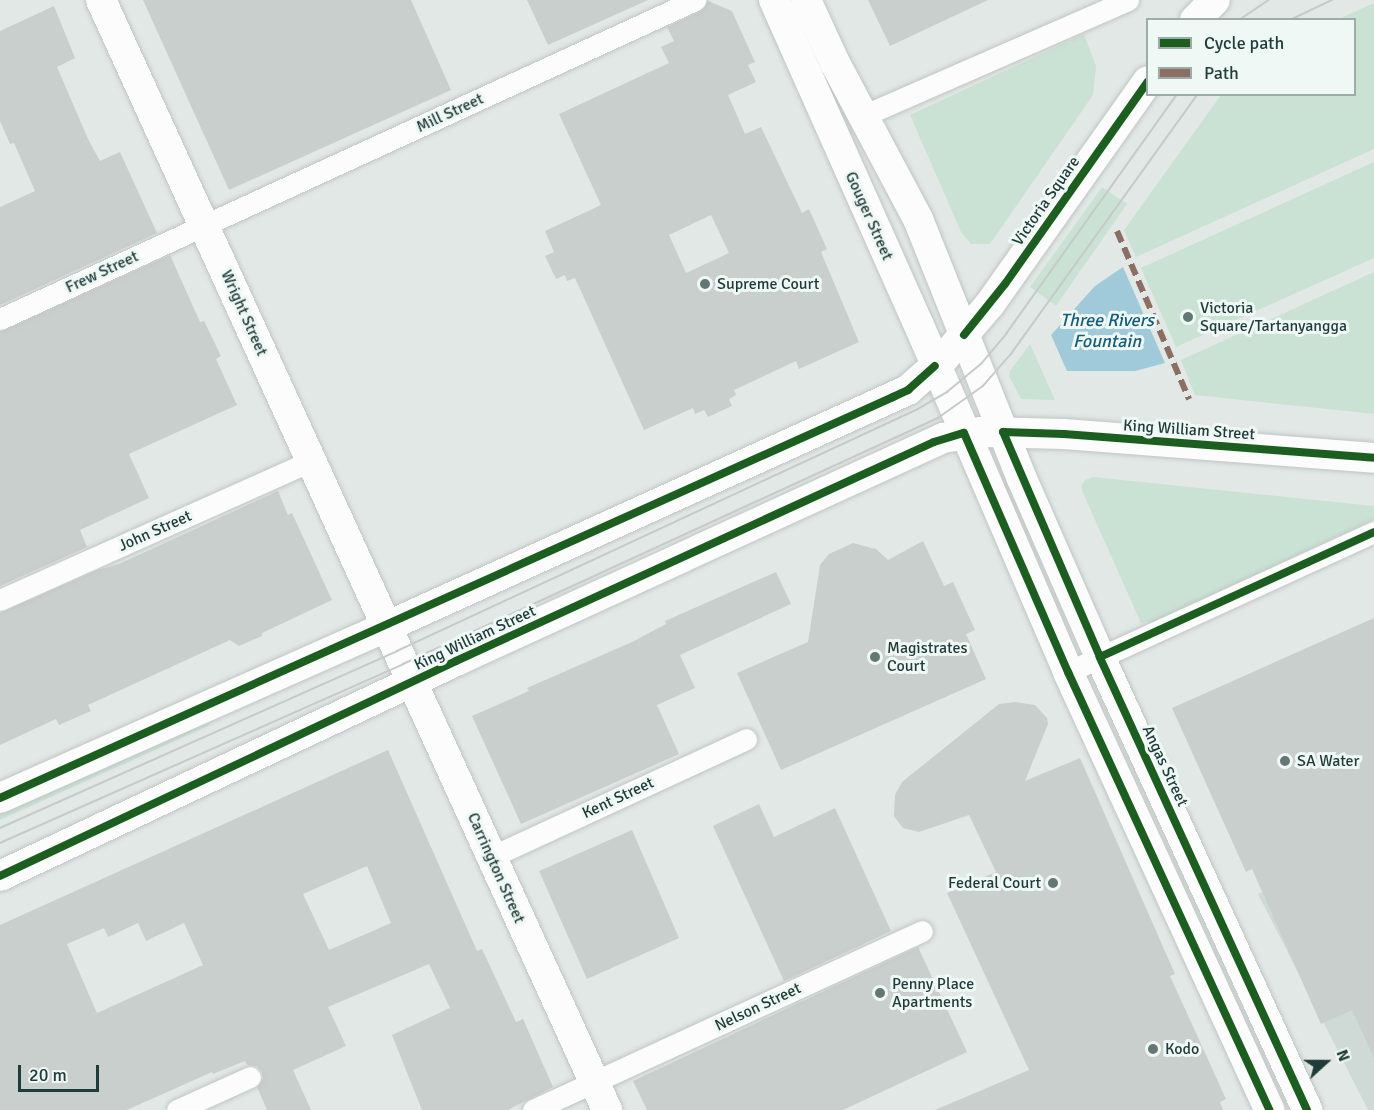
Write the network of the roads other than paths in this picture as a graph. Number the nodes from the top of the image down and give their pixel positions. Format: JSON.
{"nodes":[{"id":1,"x":101,"y":0,"type":"edge"},
{"id":2,"x":695,"y":0,"type":"edge"},
{"id":3,"x":774,"y":0,"type":"edge"},
{"id":4,"x":806,"y":0,"type":"edge"},
{"id":5,"x":1128,"y":0,"type":"edge"},
{"id":6,"x":1215,"y":0,"type":"edge"},
{"id":7,"x":1197,"y":18,"type":"edge"},
{"id":8,"x":1146,"y":84,"type":"edge"},
{"id":9,"x":865,"y":115,"type":"junction"},
{"id":10,"x":861,"y":200,"type":"junction"},
{"id":11,"x":204,"y":225,"type":"junction"},
{"id":12,"x":0,"y":319,"type":"edge"},
{"id":13,"x":964,"y":335,"type":"junction"},
{"id":14,"x":935,"y":366,"type":"junction"},
{"id":15,"x":1003,"y":432,"type":"junction"},
{"id":16,"x":964,"y":433,"type":"junction"},
{"id":17,"x":1374,"y":458,"type":"edge"},
{"id":18,"x":311,"y":460,"type":"junction"},
{"id":19,"x":1374,"y":532,"type":"edge"},
{"id":20,"x":0,"y":600,"type":"edge"},
{"id":21,"x":386,"y":627,"type":"junction"},
{"id":22,"x":1100,"y":657,"type":"junction"},
{"id":23,"x":1068,"y":672,"type":"junction"},
{"id":24,"x":412,"y":683,"type":"junction"},
{"id":25,"x":746,"y":740,"type":"dead end"},
{"id":26,"x":0,"y":798,"type":"edge"},
{"id":27,"x":491,"y":857,"type":"junction"},
{"id":28,"x":0,"y":876,"type":"edge"},
{"id":29,"x":922,"y":931,"type":"dead end"},
{"id":30,"x":250,"y":1077,"type":"dead end"},
{"id":31,"x":594,"y":1083,"type":"junction"},
{"id":32,"x":177,"y":1110,"type":"edge"},
{"id":33,"x":533,"y":1110,"type":"edge"},
{"id":34,"x":607,"y":1110,"type":"edge"},
{"id":35,"x":1269,"y":1110,"type":"edge"},
{"id":36,"x":1307,"y":1110,"type":"edge"}],
"edges":[{"from":1,"to":11,"type":"street","name":"Wright Street"},
{"from":2,"to":11,"type":"street","name":"Mill Street"},
{"from":3,"to":10,"type":"street","name":"Gouger Street"},
{"from":4,"to":9,"type":"street"},
{"from":5,"to":9,"type":"street"},
{"from":6,"to":7,"type":"street"},
{"from":8,"to":13,"type":"street","name":"Victoria Square"},
{"from":9,"to":10,"type":"street"},
{"from":9,"to":13,"type":"street"},
{"from":10,"to":14,"type":"street","name":"Gouger Street"},
{"from":11,"to":12,"type":"street","name":"Frew Street"},
{"from":11,"to":18,"type":"street","name":"Wright Street"},
{"from":13,"to":14,"type":"street","name":"Victoria Square"},
{"from":13,"to":15,"type":"street","name":"Angas Street"},
{"from":14,"to":16,"type":"street","name":"Gouger Street"},
{"from":14,"to":21,"type":"street"},
{"from":15,"to":16,"type":"street","name":"King William Street"},
{"from":15,"to":17,"type":"street","name":"King William Street"},
{"from":15,"to":22,"type":"street","name":"Angas Street"},
{"from":16,"to":23,"type":"street"},
{"from":16,"to":24,"type":"street","name":"King William Street"},
{"from":18,"to":20,"type":"street","name":"John Street"},
{"from":18,"to":21,"type":"street","name":"Wright Street"},
{"from":19,"to":22,"type":"street"},
{"from":21,"to":24,"type":"street","name":"Carrington Street"},
{"from":21,"to":26,"type":"street"},
{"from":22,"to":23,"type":"street"},
{"from":22,"to":36,"type":"street","name":"Angas Street"},
{"from":23,"to":35,"type":"street"},
{"from":24,"to":27,"type":"street","name":"Carrington Street"},
{"from":24,"to":28,"type":"street","name":"King William Street"},
{"from":25,"to":27,"type":"street","name":"Kent Street"},
{"from":27,"to":31,"type":"street","name":"Carrington Street"},
{"from":29,"to":31,"type":"street","name":"Nelson Street"},
{"from":30,"to":32,"type":"street"},
{"from":31,"to":33,"type":"street","name":"Nelson Street"},
{"from":31,"to":34,"type":"street","name":"Carrington Street"}]}
